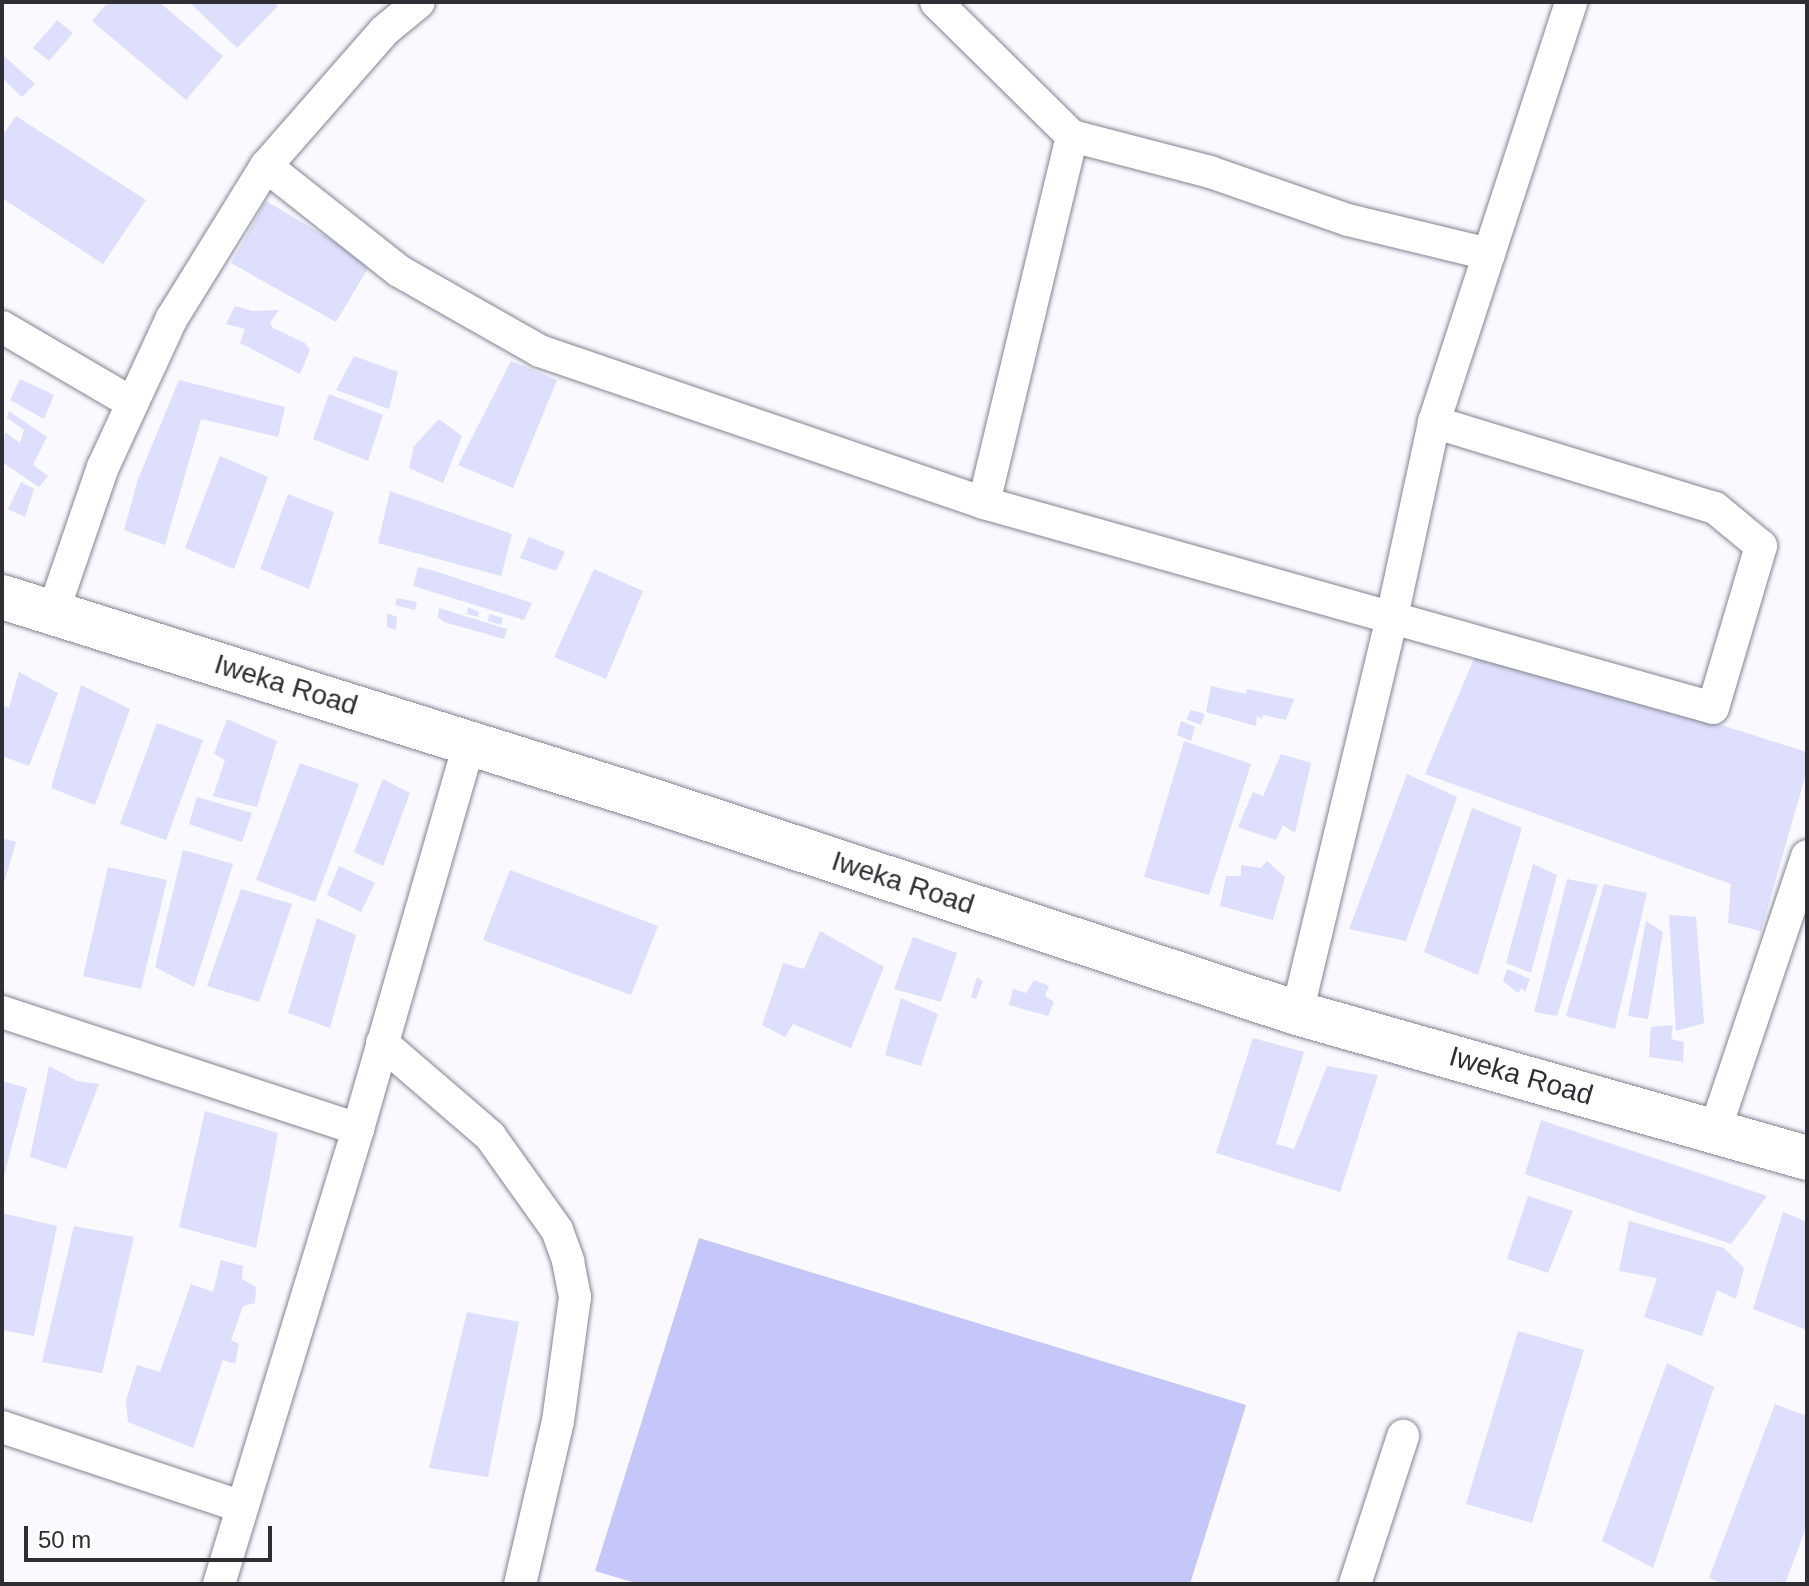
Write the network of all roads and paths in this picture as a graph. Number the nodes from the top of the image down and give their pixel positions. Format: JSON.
{"nodes":[{"id":1,"x":419,"y":2,"type":"edge"},
{"id":2,"x":936,"y":2,"type":"edge"},
{"id":3,"x":1571,"y":2,"type":"edge"},
{"id":4,"x":1072,"y":136,"type":"junction"},
{"id":5,"x":266,"y":166,"type":"junction"},
{"id":6,"x":1489,"y":254,"type":"junction"},
{"id":7,"x":2,"y":327,"type":"edge"},
{"id":8,"x":132,"y":403,"type":"junction"},
{"id":9,"x":1434,"y":422,"type":"junction"},
{"id":10,"x":984,"y":503,"type":"junction"},
{"id":11,"x":2,"y":597,"type":"edge"},
{"id":12,"x":53,"y":612,"type":"junction"},
{"id":13,"x":1392,"y":617,"type":"junction"},
{"id":14,"x":470,"y":742,"type":"junction"},
{"id":15,"x":1807,"y":856,"type":"edge"},
{"id":16,"x":2,"y":1012,"type":"edge"},
{"id":17,"x":1297,"y":1013,"type":"junction"},
{"id":18,"x":382,"y":1043,"type":"junction"},
{"id":19,"x":358,"y":1129,"type":"junction"},
{"id":20,"x":1715,"y":1130,"type":"junction"},
{"id":21,"x":1807,"y":1158,"type":"edge"},
{"id":22,"x":2,"y":1427,"type":"edge"},
{"id":23,"x":1403,"y":1436,"type":"dead end"},
{"id":24,"x":242,"y":1507,"type":"junction"},
{"id":25,"x":219,"y":1584,"type":"edge"},
{"id":26,"x":520,"y":1584,"type":"edge"},
{"id":27,"x":1355,"y":1584,"type":"edge"}],
"edges":[{"from":1,"to":5,"type":"street"},
{"from":2,"to":4,"type":"street"},
{"from":3,"to":6,"type":"street"},
{"from":4,"to":6,"type":"street"},
{"from":4,"to":10,"type":"street"},
{"from":5,"to":8,"type":"street"},
{"from":5,"to":10,"type":"street"},
{"from":6,"to":9,"type":"street"},
{"from":7,"to":8,"type":"street"},
{"from":8,"to":12,"type":"street"},
{"from":9,"to":13,"type":"street"},
{"from":9,"to":13,"type":"street"},
{"from":10,"to":13,"type":"street"},
{"from":11,"to":12,"type":"main road","name":"Iweka Road"},
{"from":12,"to":14,"type":"main road","name":"Iweka Road"},
{"from":13,"to":17,"type":"street"},
{"from":14,"to":17,"type":"main road","name":"Iweka Road"},
{"from":14,"to":18,"type":"street"},
{"from":15,"to":20,"type":"street"},
{"from":16,"to":19,"type":"street"},
{"from":17,"to":20,"type":"main road","name":"Iweka Road"},
{"from":18,"to":19,"type":"street"},
{"from":18,"to":26,"type":"street"},
{"from":19,"to":24,"type":"street"},
{"from":20,"to":21,"type":"main road","name":"Iweka Road"},
{"from":22,"to":24,"type":"street"},
{"from":23,"to":27,"type":"street"},
{"from":24,"to":25,"type":"street"}]}
